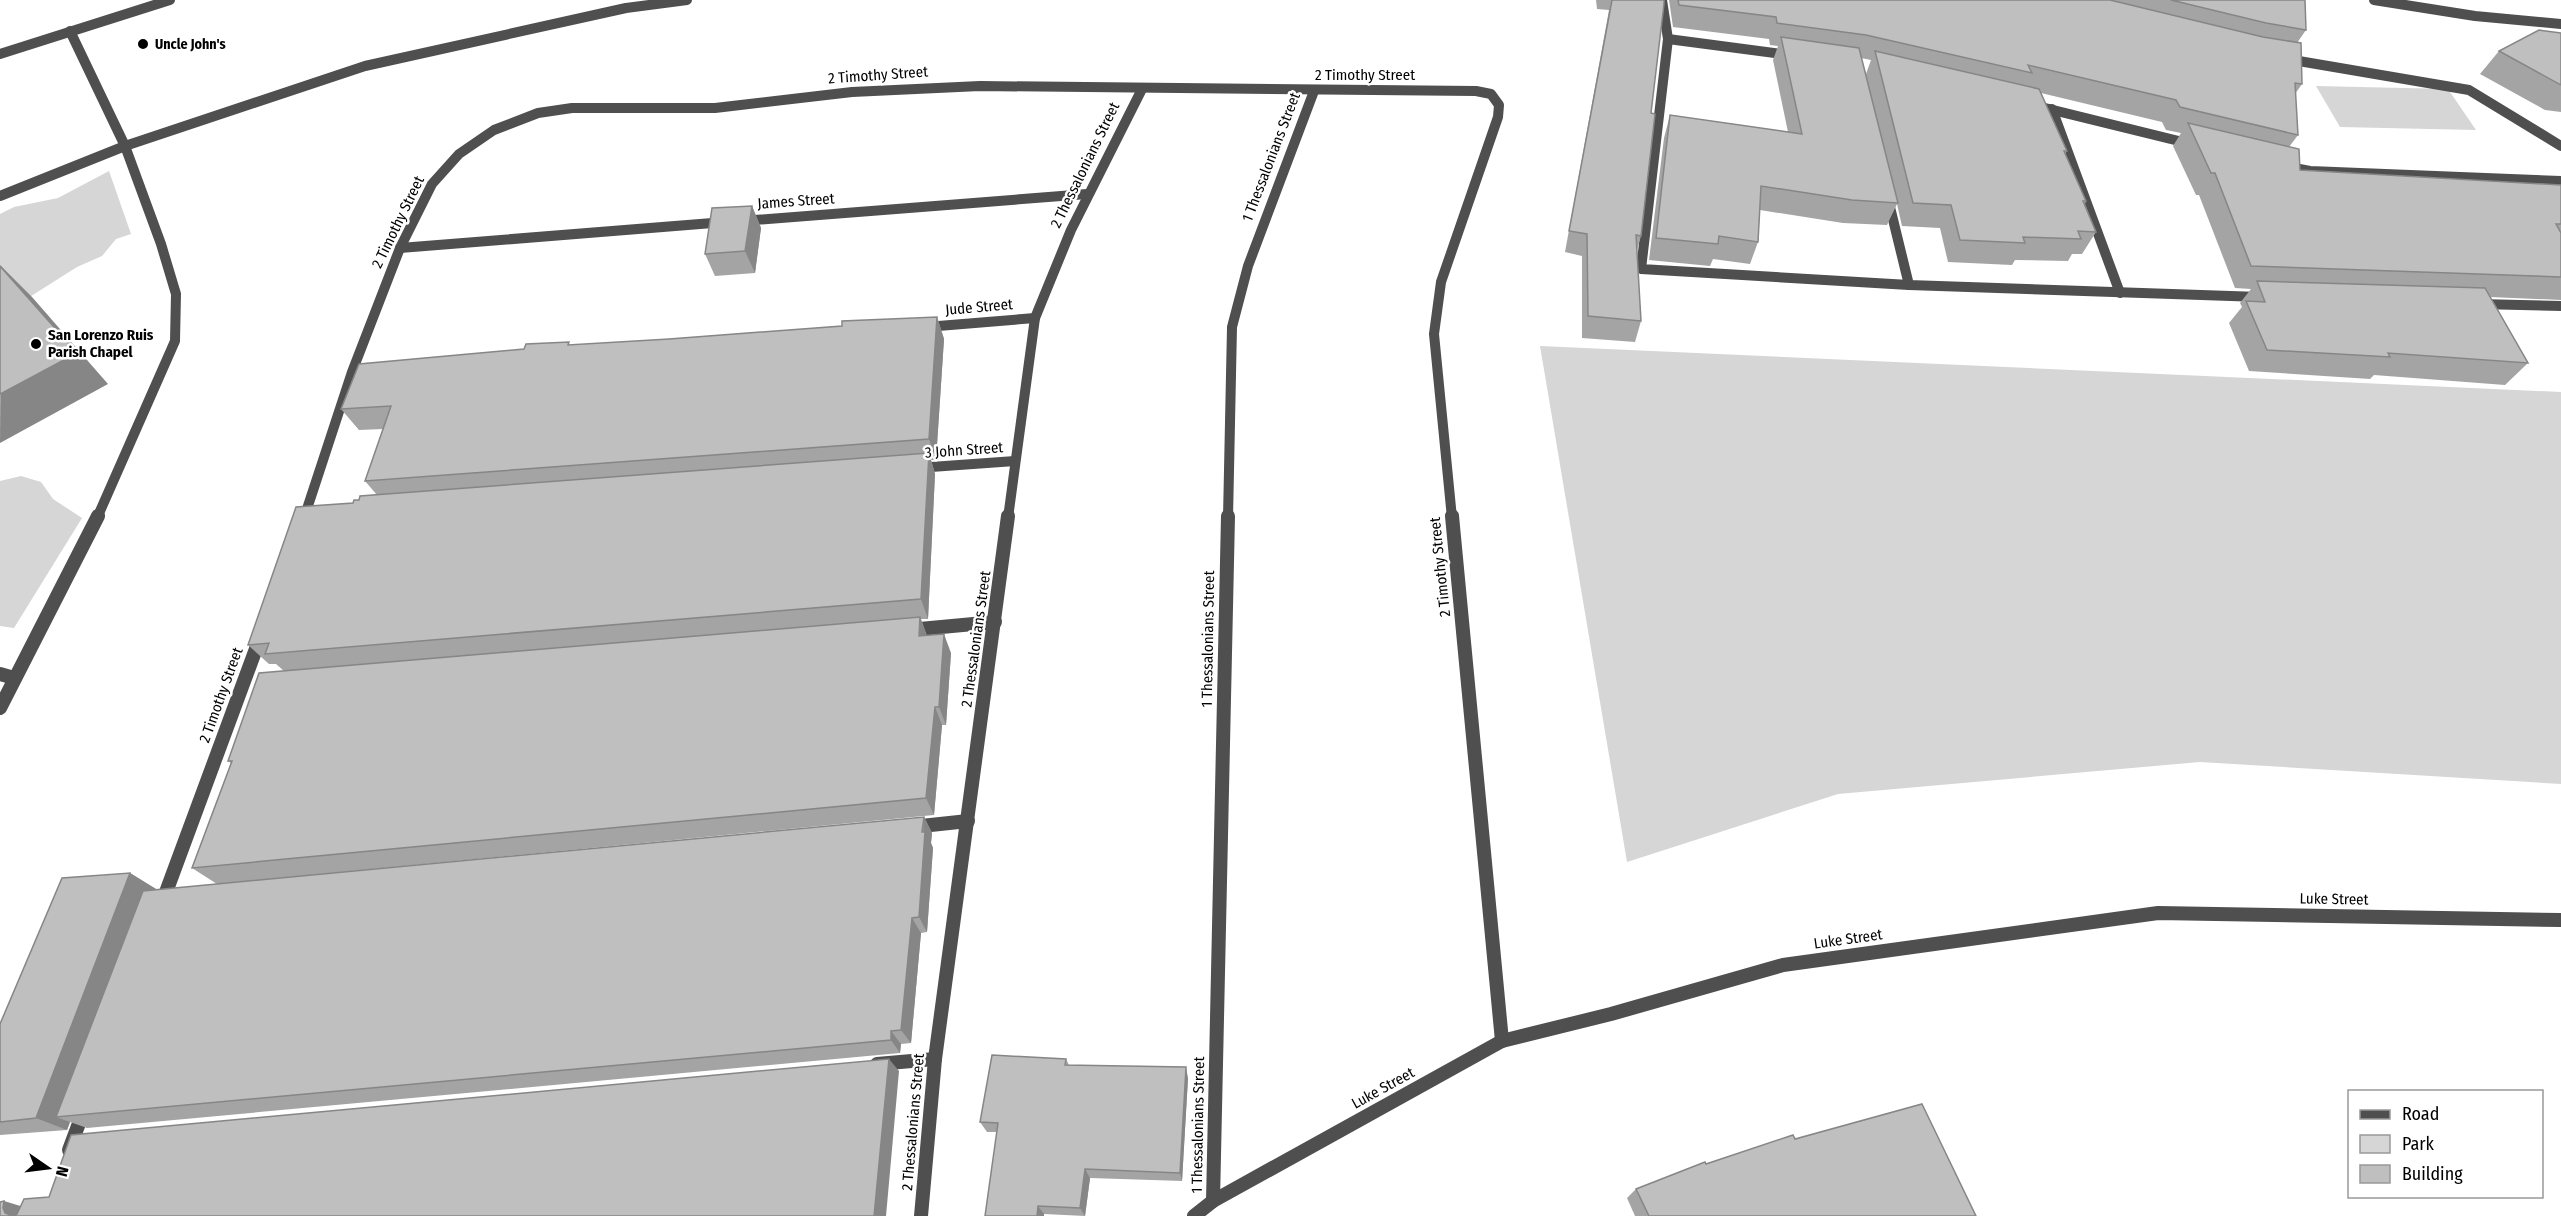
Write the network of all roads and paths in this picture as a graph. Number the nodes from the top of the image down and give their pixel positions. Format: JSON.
{"nodes":[{"id":1,"x":170,"y":0,"type":"edge"},
{"id":2,"x":687,"y":0,"type":"edge"},
{"id":3,"x":1662,"y":0,"type":"edge"},
{"id":4,"x":2374,"y":0,"type":"edge"},
{"id":5,"x":2561,"y":24,"type":"edge"},
{"id":6,"x":70,"y":31,"type":"junction"},
{"id":7,"x":1668,"y":39,"type":"junction"},
{"id":8,"x":0,"y":54,"type":"edge"},
{"id":9,"x":1797,"y":56,"type":"edge"},
{"id":10,"x":2273,"y":56,"type":"edge"},
{"id":11,"x":1142,"y":89,"type":"junction"},
{"id":12,"x":1314,"y":91,"type":"junction"},
{"id":13,"x":2017,"y":101,"type":"edge"},
{"id":14,"x":2052,"y":109,"type":"junction"},
{"id":15,"x":125,"y":146,"type":"junction"},
{"id":16,"x":2201,"y":146,"type":"edge"},
{"id":17,"x":2561,"y":146,"type":"edge"},
{"id":18,"x":2268,"y":163,"type":"edge"},
{"id":19,"x":2561,"y":181,"type":"edge"},
{"id":20,"x":1887,"y":192,"type":"edge"},
{"id":21,"x":1087,"y":194,"type":"junction"},
{"id":22,"x":0,"y":196,"type":"edge"},
{"id":23,"x":400,"y":248,"type":"junction"},
{"id":24,"x":1909,"y":285,"type":"junction"},
{"id":25,"x":2120,"y":293,"type":"junction"},
{"id":26,"x":2275,"y":298,"type":"edge"},
{"id":27,"x":2466,"y":304,"type":"edge"},
{"id":28,"x":2561,"y":306,"type":"edge"},
{"id":29,"x":1035,"y":318,"type":"junction"},
{"id":30,"x":917,"y":327,"type":"edge"},
{"id":31,"x":1015,"y":461,"type":"junction"},
{"id":32,"x":909,"y":469,"type":"edge"},
{"id":33,"x":297,"y":536,"type":"edge"},
{"id":34,"x":266,"y":622,"type":"edge"},
{"id":35,"x":995,"y":622,"type":"junction"},
{"id":36,"x":899,"y":630,"type":"edge"},
{"id":37,"x":0,"y":674,"type":"edge"},
{"id":38,"x":14,"y":678,"type":"junction"},
{"id":39,"x":0,"y":708,"type":"edge"},
{"id":40,"x":968,"y":821,"type":"junction"},
{"id":41,"x":897,"y":828,"type":"edge"},
{"id":42,"x":156,"y":920,"type":"edge"},
{"id":43,"x":2561,"y":920,"type":"edge"},
{"id":44,"x":1502,"y":1041,"type":"junction"},
{"id":45,"x":935,"y":1059,"type":"junction"},
{"id":46,"x":864,"y":1066,"type":"edge"},
{"id":47,"x":89,"y":1095,"type":"edge"},
{"id":48,"x":65,"y":1161,"type":"edge"},
{"id":49,"x":1212,"y":1201,"type":"junction"},
{"id":50,"x":921,"y":1216,"type":"edge"},
{"id":51,"x":1194,"y":1216,"type":"edge"}],
"edges":[{"from":1,"to":6,"type":"street"},
{"from":2,"to":15,"type":"street"},
{"from":3,"to":7,"type":"street"},
{"from":4,"to":5,"type":"street"},
{"from":6,"to":8,"type":"street"},
{"from":6,"to":15,"type":"street"},
{"from":7,"to":9,"type":"street"},
{"from":7,"to":24,"type":"street"},
{"from":10,"to":17,"type":"street"},
{"from":11,"to":12,"type":"street","name":"2 Timothy Street"},
{"from":11,"to":21,"type":"street","name":"2 Thessalonians Street"},
{"from":11,"to":23,"type":"street","name":"2 Timothy Street"},
{"from":12,"to":44,"type":"street","name":"2 Timothy Street"},
{"from":12,"to":49,"type":"street","name":"1 Thessalonians Street"},
{"from":13,"to":14,"type":"street"},
{"from":14,"to":16,"type":"street"},
{"from":14,"to":25,"type":"street"},
{"from":15,"to":22,"type":"street"},
{"from":15,"to":38,"type":"street"},
{"from":18,"to":19,"type":"street"},
{"from":20,"to":24,"type":"street"},
{"from":21,"to":23,"type":"street","name":"James Street"},
{"from":21,"to":29,"type":"street","name":"2 Thessalonians Street"},
{"from":23,"to":33,"type":"street","name":"2 Timothy Street"},
{"from":24,"to":25,"type":"street"},
{"from":25,"to":26,"type":"street"},
{"from":27,"to":28,"type":"street"},
{"from":29,"to":30,"type":"street","name":"Jude Street"},
{"from":29,"to":31,"type":"street","name":"2 Thessalonians Street"},
{"from":31,"to":32,"type":"street","name":"3 John Street"},
{"from":31,"to":35,"type":"street","name":"2 Thessalonians Street"},
{"from":34,"to":42,"type":"street","name":"2 Timothy Street"},
{"from":35,"to":36,"type":"street"},
{"from":35,"to":40,"type":"street","name":"2 Thessalonians Street"},
{"from":37,"to":38,"type":"street"},
{"from":38,"to":39,"type":"street"},
{"from":40,"to":41,"type":"street"},
{"from":40,"to":45,"type":"street","name":"2 Thessalonians Street"},
{"from":43,"to":44,"type":"street","name":"Luke Street"},
{"from":44,"to":49,"type":"street","name":"Luke Street"},
{"from":45,"to":46,"type":"street"},
{"from":45,"to":50,"type":"street","name":"2 Thessalonians Street"},
{"from":47,"to":48,"type":"street"},
{"from":49,"to":51,"type":"street","name":"Luke Street"}]}
